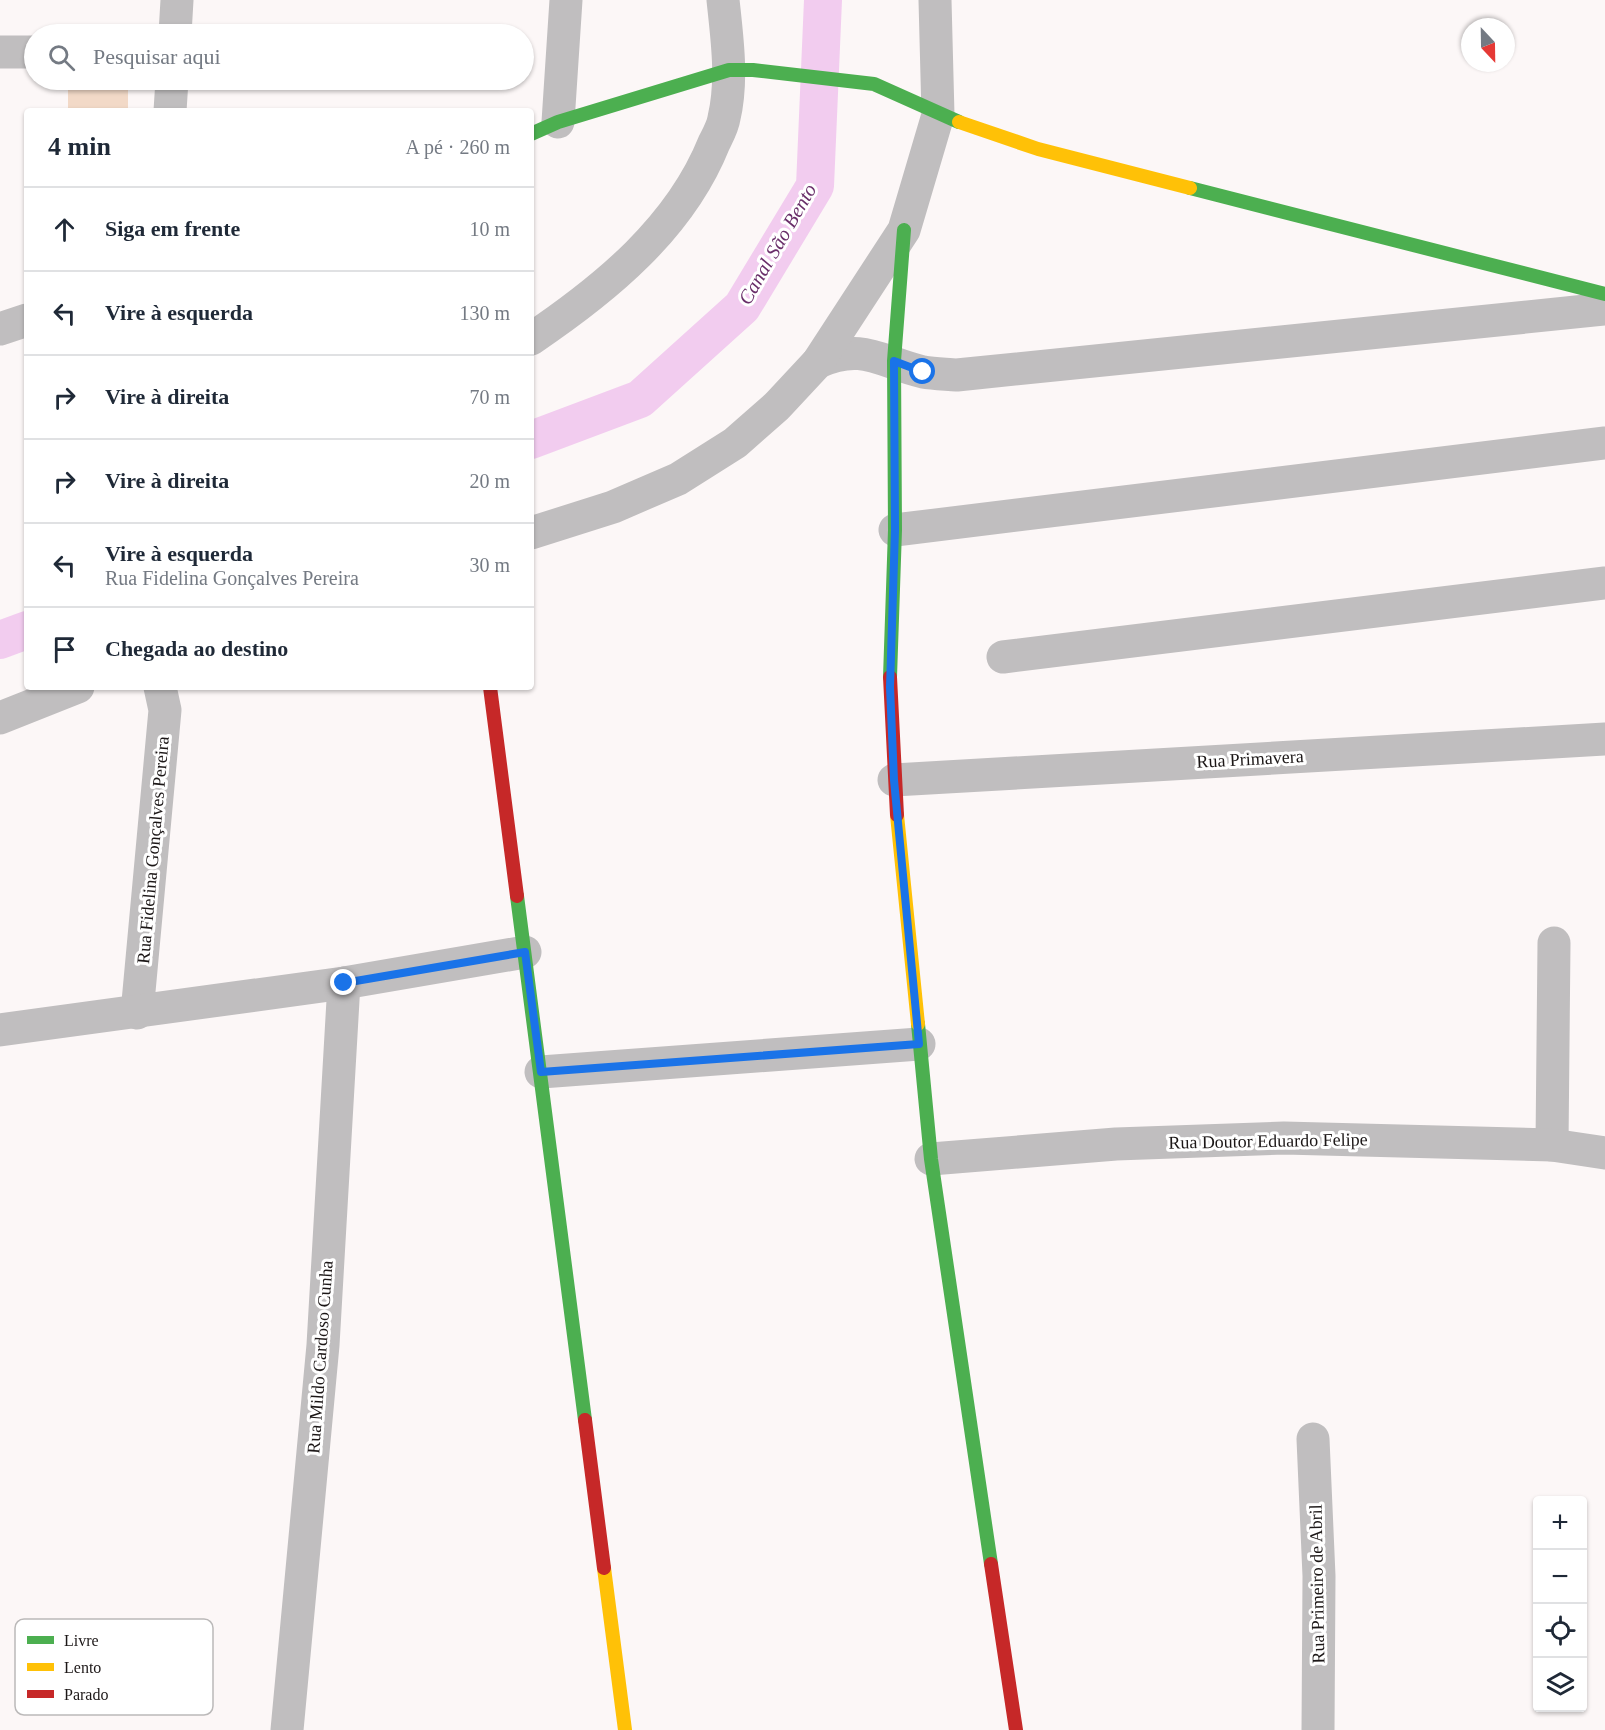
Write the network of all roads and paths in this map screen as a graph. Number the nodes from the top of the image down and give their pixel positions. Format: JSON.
{"nodes":[{"id":1,"x":177,"y":0,"type":"edge"},
{"id":2,"x":566,"y":0,"type":"edge"},
{"id":3,"x":723,"y":0,"type":"edge"},
{"id":4,"x":935,"y":0,"type":"edge"},
{"id":5,"x":176,"y":24,"type":"edge"},
{"id":6,"x":0,"y":52,"type":"edge"},
{"id":7,"x":24,"y":52,"type":"edge"},
{"id":8,"x":741,"y":70,"type":"junction"},
{"id":9,"x":171,"y":90,"type":"edge"},
{"id":10,"x":170,"y":108,"type":"edge"},
{"id":11,"x":938,"y":115,"type":"junction"},
{"id":12,"x":544,"y":128,"type":"edge"},
{"id":13,"x":904,"y":230,"type":"junction"},
{"id":14,"x":1605,"y":294,"type":"edge"},
{"id":15,"x":1605,"y":309,"type":"edge"},
{"id":16,"x":24,"y":321,"type":"edge"},
{"id":17,"x":0,"y":329,"type":"edge"},
{"id":18,"x":534,"y":337,"type":"edge"},
{"id":19,"x":894,"y":361,"type":"junction"},
{"id":20,"x":818,"y":362,"type":"junction"},
{"id":21,"x":1605,"y":443,"type":"edge"},
{"id":22,"x":895,"y":530,"type":"junction"},
{"id":23,"x":534,"y":532,"type":"edge"},
{"id":24,"x":1605,"y":583,"type":"edge"},
{"id":25,"x":1003,"y":657,"type":"dead end"},
{"id":26,"x":70,"y":690,"type":"edge"},
{"id":27,"x":161,"y":690,"type":"edge"},
{"id":28,"x":490,"y":690,"type":"edge"},
{"id":29,"x":0,"y":718,"type":"edge"},
{"id":30,"x":1605,"y":739,"type":"edge"},
{"id":31,"x":894,"y":780,"type":"junction"},
{"id":32,"x":1554,"y":943,"type":"dead end"},
{"id":33,"x":525,"y":952,"type":"junction"},
{"id":34,"x":344,"y":983,"type":"junction"},
{"id":35,"x":137,"y":1013,"type":"junction"},
{"id":36,"x":0,"y":1030,"type":"edge"},
{"id":37,"x":919,"y":1044,"type":"junction"},
{"id":38,"x":541,"y":1072,"type":"junction"},
{"id":39,"x":1552,"y":1145,"type":"junction"},
{"id":40,"x":1605,"y":1153,"type":"edge"},
{"id":41,"x":931,"y":1159,"type":"junction"},
{"id":42,"x":1313,"y":1439,"type":"dead end"},
{"id":43,"x":287,"y":1730,"type":"edge"},
{"id":44,"x":625,"y":1730,"type":"edge"},
{"id":45,"x":1016,"y":1730,"type":"edge"},
{"id":46,"x":1318,"y":1730,"type":"edge"}],
"edges":[{"from":1,"to":5,"type":"street"},
{"from":2,"to":12,"type":"street"},
{"from":3,"to":8,"type":"street"},
{"from":4,"to":11,"type":"street"},
{"from":6,"to":7,"type":"street"},
{"from":8,"to":11,"type":"street"},
{"from":8,"to":12,"type":"street"},
{"from":8,"to":18,"type":"street"},
{"from":9,"to":10,"type":"street"},
{"from":11,"to":13,"type":"street"},
{"from":11,"to":14,"type":"street"},
{"from":13,"to":19,"type":"street"},
{"from":13,"to":20,"type":"street"},
{"from":15,"to":19,"type":"street"},
{"from":16,"to":17,"type":"street"},
{"from":19,"to":20,"type":"street"},
{"from":19,"to":22,"type":"street"},
{"from":20,"to":23,"type":"street"},
{"from":21,"to":22,"type":"street"},
{"from":22,"to":31,"type":"street"},
{"from":24,"to":25,"type":"street"},
{"from":26,"to":29,"type":"street"},
{"from":27,"to":35,"type":"street","name":"Rua Fidelina Gonçalves Pereira"},
{"from":28,"to":33,"type":"street"},
{"from":30,"to":31,"type":"street","name":"Rua Primavera"},
{"from":31,"to":37,"type":"street"},
{"from":32,"to":39,"type":"street"},
{"from":33,"to":34,"type":"street"},
{"from":33,"to":38,"type":"street"},
{"from":34,"to":35,"type":"street"},
{"from":34,"to":43,"type":"street","name":"Rua Mildo Cardoso Cunha"},
{"from":35,"to":36,"type":"street"},
{"from":37,"to":38,"type":"street"},
{"from":37,"to":41,"type":"street"},
{"from":38,"to":44,"type":"street"},
{"from":39,"to":40,"type":"street","name":"Rua Doutor Eduardo Felipe"},
{"from":39,"to":41,"type":"street","name":"Rua Doutor Eduardo Felipe"},
{"from":41,"to":45,"type":"street"},
{"from":42,"to":46,"type":"street","name":"Rua Primeiro de Abril"}]}
